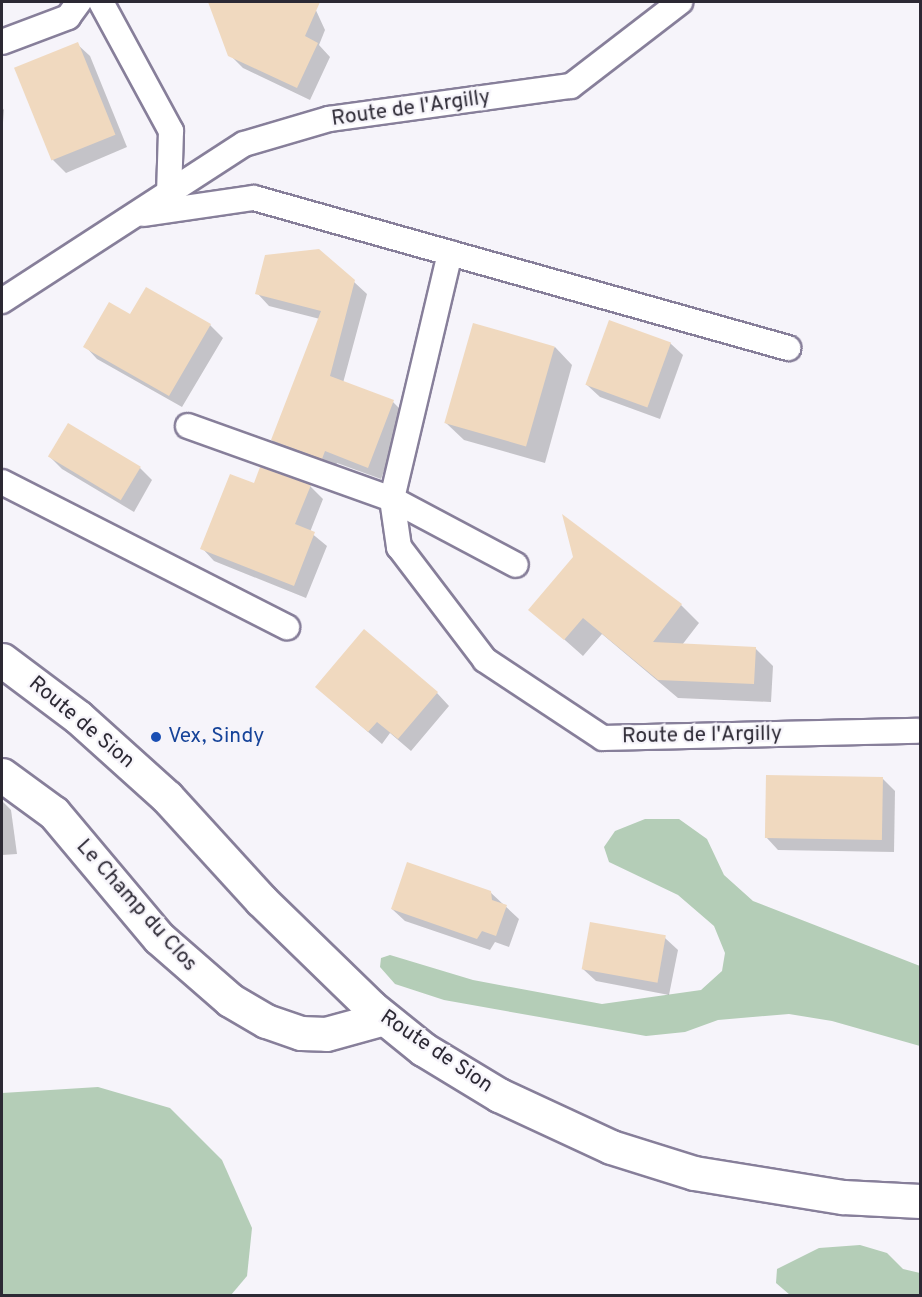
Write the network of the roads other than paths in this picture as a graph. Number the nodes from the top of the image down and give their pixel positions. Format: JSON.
{"nodes":[{"id":1,"x":79,"y":2,"type":"edge"},
{"id":2,"x":101,"y":2,"type":"edge"},
{"id":3,"x":681,"y":2,"type":"edge"},
{"id":4,"x":2,"y":42,"type":"edge"},
{"id":5,"x":168,"y":193,"type":"junction"},
{"id":6,"x":135,"y":215,"type":"junction"},
{"id":7,"x":450,"y":253,"type":"junction"},
{"id":8,"x":2,"y":301,"type":"edge"},
{"id":9,"x":788,"y":348,"type":"dead end"},
{"id":10,"x":188,"y":426,"type":"dead end"},
{"id":11,"x":2,"y":482,"type":"edge"},
{"id":12,"x":392,"y":499,"type":"junction"},
{"id":13,"x":516,"y":565,"type":"dead end"},
{"id":14,"x":287,"y":627,"type":"dead end"},
{"id":15,"x":2,"y":660,"type":"edge"},
{"id":16,"x":917,"y":731,"type":"dead end"},
{"id":17,"x":2,"y":775,"type":"edge"},
{"id":18,"x":384,"y":1018,"type":"junction"},
{"id":19,"x":921,"y":1201,"type":"edge"}],
"edges":[{"from":1,"to":4,"type":"lane"},
{"from":2,"to":5,"type":"lane"},
{"from":3,"to":5,"type":"lane","name":"Route de l'Argilly"},
{"from":5,"to":6,"type":"lane","name":"Route de l'Argilly"},
{"from":6,"to":7,"type":"lane","name":"Route de l'Argilly"},
{"from":6,"to":8,"type":"lane","name":"Route de l'Argilly"},
{"from":7,"to":9,"type":"lane","name":"Route de l'Argilly"},
{"from":7,"to":12,"type":"lane","name":"Route de l'Argilly"},
{"from":10,"to":12,"type":"lane"},
{"from":11,"to":14,"type":"lane"},
{"from":12,"to":13,"type":"lane"},
{"from":12,"to":16,"type":"lane","name":"Route de l'Argilly"},
{"from":15,"to":18,"type":"main road","name":"Route de Sion"},
{"from":17,"to":18,"type":"main road","name":"Le Champ du Clos"},
{"from":18,"to":19,"type":"main road","name":"Route de Sion"}]}
